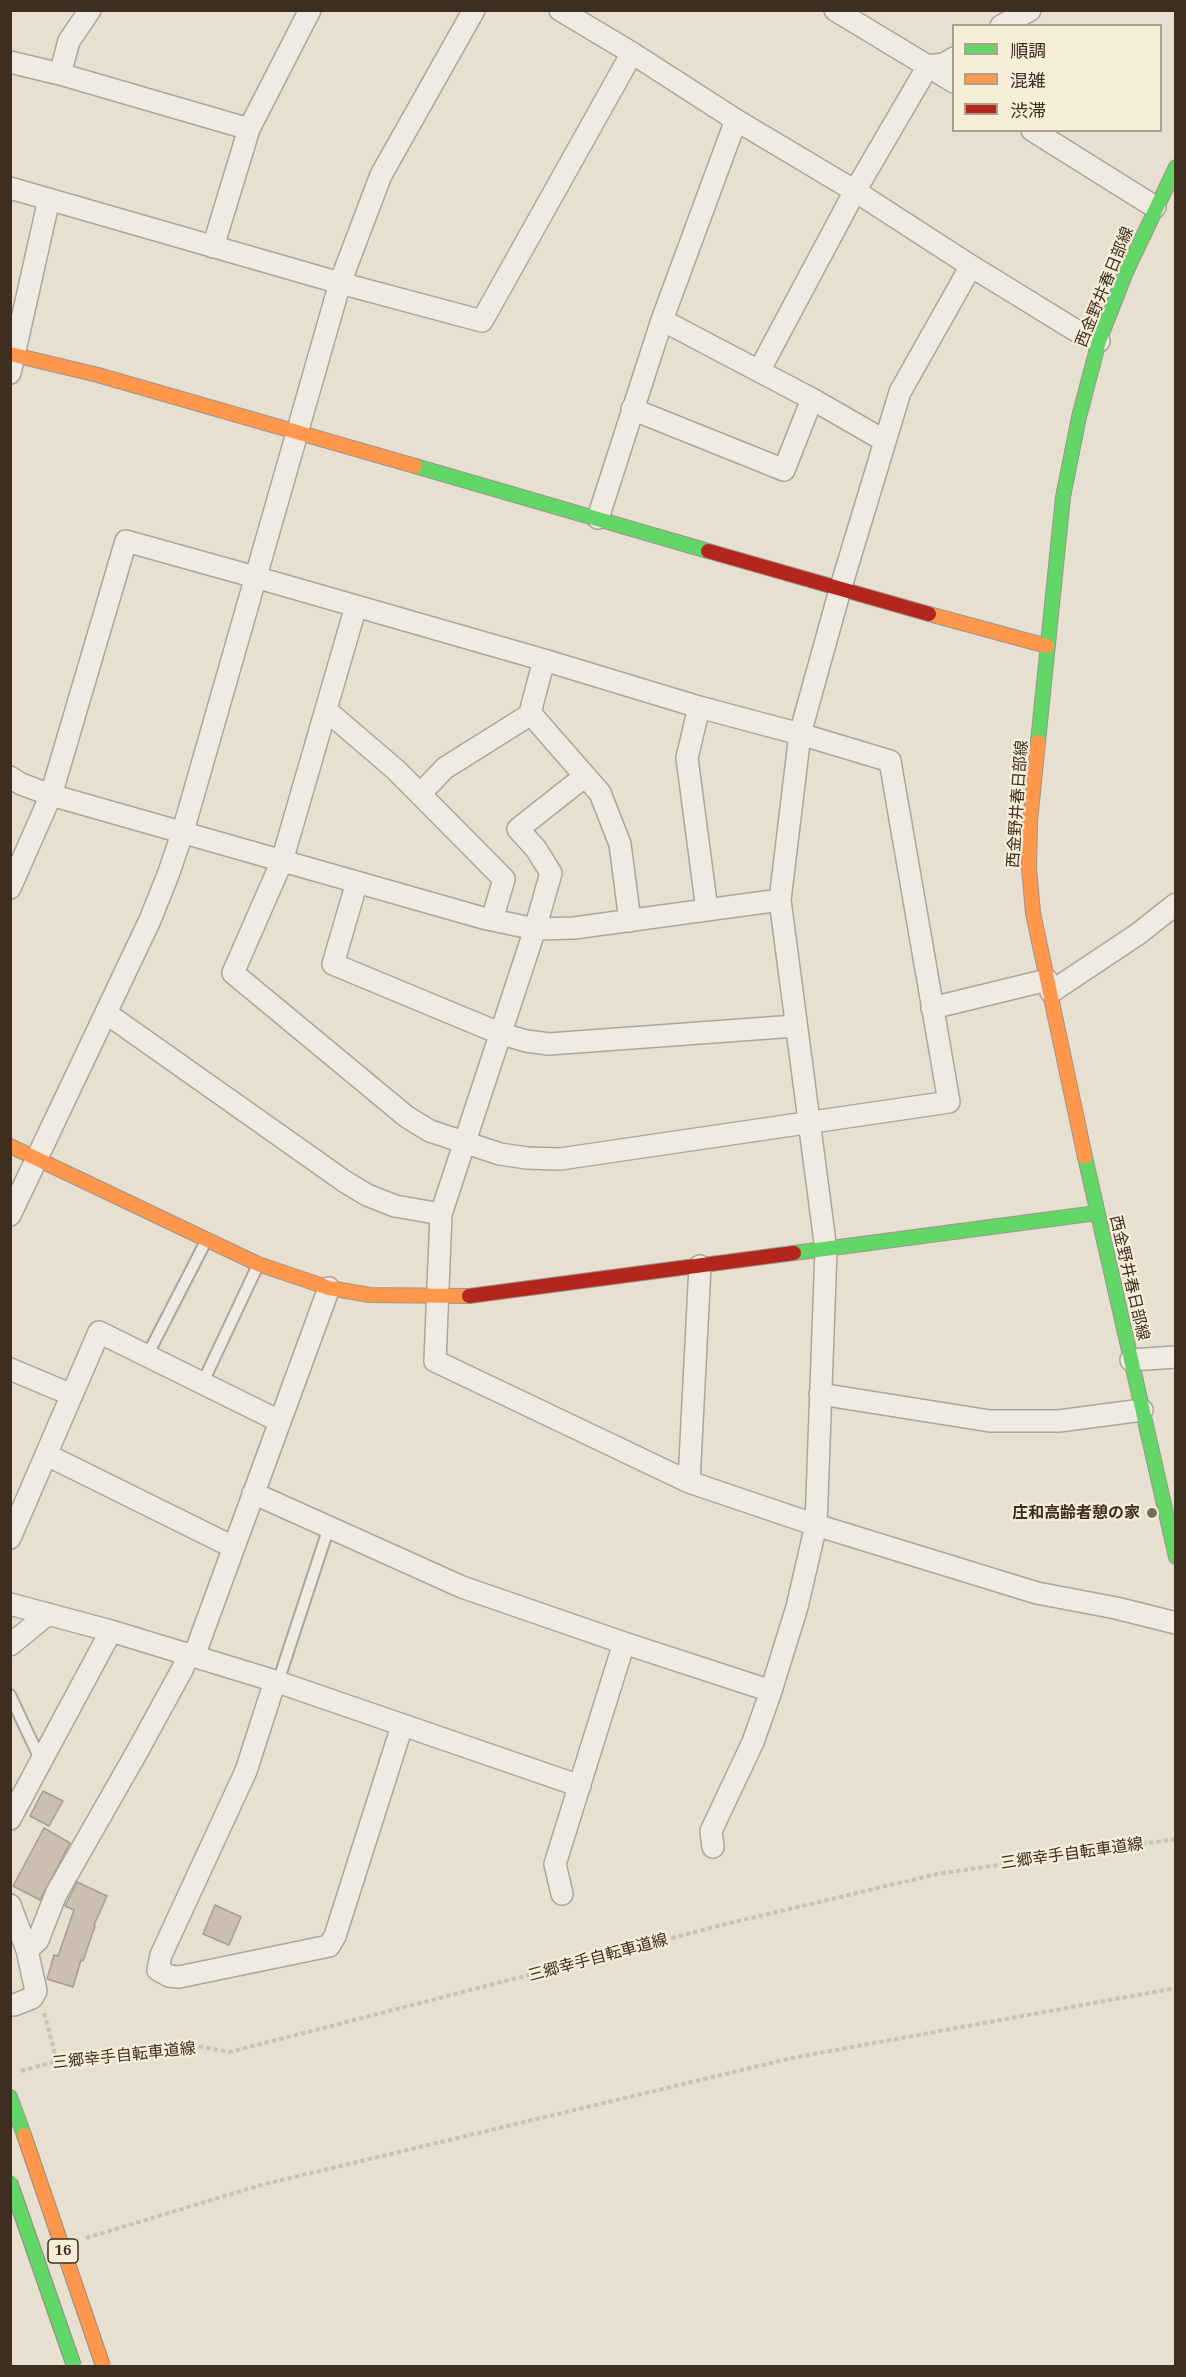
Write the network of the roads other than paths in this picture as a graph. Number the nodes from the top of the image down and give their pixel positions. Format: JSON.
{"nodes":[{"id":1,"x":90,"y":10,"type":"edge"},
{"id":2,"x":310,"y":10,"type":"edge"},
{"id":3,"x":474,"y":10,"type":"edge"},
{"id":4,"x":560,"y":10,"type":"edge"},
{"id":5,"x":836,"y":10,"type":"edge"},
{"id":6,"x":1030,"y":10,"type":"edge"},
{"id":7,"x":1005,"y":24,"type":"edge"},
{"id":8,"x":632,"y":53,"type":"junction"},
{"id":9,"x":952,"y":58,"type":"edge"},
{"id":10,"x":10,"y":62,"type":"edge"},
{"id":11,"x":928,"y":66,"type":"junction"},
{"id":12,"x":60,"y":74,"type":"junction"},
{"id":13,"x":952,"y":81,"type":"edge"},
{"id":14,"x":736,"y":120,"type":"junction"},
{"id":15,"x":249,"y":129,"type":"junction"},
{"id":16,"x":1035,"y":132,"type":"edge"},
{"id":17,"x":1176,"y":167,"type":"edge"},
{"id":18,"x":10,"y":188,"type":"edge"},
{"id":19,"x":855,"y":191,"type":"junction"},
{"id":20,"x":49,"y":199,"type":"junction"},
{"id":21,"x":1155,"y":207,"type":"junction"},
{"id":22,"x":213,"y":247,"type":"junction"},
{"id":23,"x":971,"y":266,"type":"junction"},
{"id":24,"x":340,"y":283,"type":"junction"},
{"id":25,"x":662,"y":320,"type":"junction"},
{"id":26,"x":1099,"y":341,"type":"junction"},
{"id":27,"x":12,"y":360,"type":"edge"},
{"id":28,"x":759,"y":371,"type":"junction"},
{"id":29,"x":812,"y":399,"type":"junction"},
{"id":30,"x":632,"y":409,"type":"junction"},
{"id":31,"x":297,"y":431,"type":"junction"},
{"id":32,"x":885,"y":441,"type":"junction"},
{"id":33,"x":598,"y":518,"type":"junction"},
{"id":34,"x":255,"y":577,"type":"junction"},
{"id":35,"x":840,"y":590,"type":"junction"},
{"id":36,"x":356,"y":606,"type":"junction"},
{"id":37,"x":1047,"y":646,"type":"junction"},
{"id":38,"x":544,"y":660,"type":"junction"},
{"id":39,"x":699,"y":707,"type":"junction"},
{"id":40,"x":326,"y":710,"type":"junction"},
{"id":41,"x":531,"y":714,"type":"junction"},
{"id":42,"x":800,"y":734,"type":"junction"},
{"id":43,"x":10,"y":777,"type":"edge"},
{"id":44,"x":584,"y":777,"type":"junction"},
{"id":45,"x":420,"y":794,"type":"junction"},
{"id":46,"x":51,"y":795,"type":"junction"},
{"id":47,"x":183,"y":831,"type":"junction"},
{"id":48,"x":282,"y":861,"type":"junction"},
{"id":49,"x":357,"y":882,"type":"junction"},
{"id":50,"x":11,"y":886,"type":"edge"},
{"id":51,"x":780,"y":900,"type":"junction"},
{"id":52,"x":1176,"y":904,"type":"edge"},
{"id":53,"x":707,"y":910,"type":"junction"},
{"id":54,"x":492,"y":920,"type":"junction"},
{"id":55,"x":630,"y":921,"type":"junction"},
{"id":56,"x":535,"y":929,"type":"junction"},
{"id":57,"x":1049,"y":986,"type":"junction"},
{"id":58,"x":932,"y":1008,"type":"junction"},
{"id":59,"x":106,"y":1013,"type":"junction"},
{"id":60,"x":795,"y":1026,"type":"junction"},
{"id":61,"x":499,"y":1033,"type":"junction"},
{"id":62,"x":811,"y":1121,"type":"junction"},
{"id":63,"x":462,"y":1143,"type":"junction"},
{"id":64,"x":10,"y":1146,"type":"edge"},
{"id":65,"x":37,"y":1159,"type":"junction"},
{"id":66,"x":1097,"y":1213,"type":"junction"},
{"id":67,"x":441,"y":1214,"type":"junction"},
{"id":68,"x":10,"y":1215,"type":"edge"},
{"id":69,"x":206,"y":1241,"type":"junction"},
{"id":70,"x":826,"y":1250,"type":"junction"},
{"id":71,"x":258,"y":1264,"type":"junction"},
{"id":72,"x":700,"y":1266,"type":"junction"},
{"id":73,"x":329,"y":1288,"type":"junction"},
{"id":74,"x":437,"y":1298,"type":"junction"},
{"id":75,"x":147,"y":1356,"type":"junction"},
{"id":76,"x":1176,"y":1357,"type":"edge"},
{"id":77,"x":1131,"y":1360,"type":"junction"},
{"id":78,"x":10,"y":1369,"type":"edge"},
{"id":79,"x":203,"y":1382,"type":"junction"},
{"id":80,"x":820,"y":1394,"type":"junction"},
{"id":81,"x":72,"y":1395,"type":"junction"},
{"id":82,"x":1142,"y":1410,"type":"junction"},
{"id":83,"x":279,"y":1421,"type":"junction"},
{"id":84,"x":47,"y":1455,"type":"junction"},
{"id":85,"x":689,"y":1482,"type":"junction"},
{"id":86,"x":253,"y":1493,"type":"junction"},
{"id":87,"x":816,"y":1525,"type":"junction"},
{"id":88,"x":329,"y":1527,"type":"junction"},
{"id":89,"x":10,"y":1538,"type":"edge"},
{"id":90,"x":233,"y":1547,"type":"junction"},
{"id":91,"x":1176,"y":1557,"type":"edge"},
{"id":92,"x":10,"y":1604,"type":"edge"},
{"id":93,"x":48,"y":1614,"type":"junction"},
{"id":94,"x":1176,"y":1623,"type":"edge"},
{"id":95,"x":111,"y":1631,"type":"junction"},
{"id":96,"x":624,"y":1643,"type":"junction"},
{"id":97,"x":10,"y":1645,"type":"edge"},
{"id":98,"x":190,"y":1655,"type":"junction"},
{"id":99,"x":277,"y":1682,"type":"junction"},
{"id":100,"x":771,"y":1691,"type":"junction"},
{"id":101,"x":10,"y":1695,"type":"edge"},
{"id":102,"x":402,"y":1726,"type":"junction"},
{"id":103,"x":41,"y":1761,"type":"junction"},
{"id":104,"x":580,"y":1786,"type":"junction"},
{"id":105,"x":10,"y":1819,"type":"edge"},
{"id":106,"x":713,"y":1847,"type":"dead end"},
{"id":107,"x":562,"y":1894,"type":"dead end"},
{"id":108,"x":10,"y":1905,"type":"edge"},
{"id":109,"x":27,"y":1950,"type":"junction"},
{"id":110,"x":14,"y":2005,"type":"dead end"},
{"id":111,"x":10,"y":2097,"type":"edge"},
{"id":112,"x":10,"y":2182,"type":"edge"},
{"id":113,"x":74,"y":2367,"type":"edge"},
{"id":114,"x":103,"y":2367,"type":"edge"}],
"edges":[{"from":1,"to":12,"type":"street"},
{"from":2,"to":15,"type":"street"},
{"from":3,"to":24,"type":"street"},
{"from":4,"to":8,"type":"street"},
{"from":5,"to":11,"type":"street"},
{"from":6,"to":7,"type":"street"},
{"from":8,"to":14,"type":"street"},
{"from":8,"to":24,"type":"street"},
{"from":9,"to":11,"type":"street"},
{"from":10,"to":12,"type":"street"},
{"from":11,"to":13,"type":"street"},
{"from":11,"to":19,"type":"street"},
{"from":12,"to":15,"type":"street"},
{"from":14,"to":19,"type":"street"},
{"from":14,"to":25,"type":"street"},
{"from":15,"to":22,"type":"street"},
{"from":16,"to":21,"type":"street"},
{"from":17,"to":21,"type":"main road","name":"西金野井春日部線"},
{"from":18,"to":20,"type":"street"},
{"from":19,"to":23,"type":"street"},
{"from":19,"to":28,"type":"street"},
{"from":20,"to":22,"type":"street"},
{"from":20,"to":27,"type":"street"},
{"from":21,"to":26,"type":"main road","name":"西金野井春日部線"},
{"from":22,"to":24,"type":"street"},
{"from":23,"to":26,"type":"street"},
{"from":23,"to":32,"type":"street"},
{"from":24,"to":31,"type":"street"},
{"from":25,"to":28,"type":"street"},
{"from":25,"to":30,"type":"street"},
{"from":26,"to":37,"type":"main road","name":"西金野井春日部線"},
{"from":27,"to":31,"type":"main road"},
{"from":28,"to":29,"type":"street"},
{"from":29,"to":30,"type":"street"},
{"from":29,"to":32,"type":"street"},
{"from":30,"to":33,"type":"street"},
{"from":31,"to":33,"type":"main road"},
{"from":31,"to":34,"type":"street"},
{"from":32,"to":35,"type":"street"},
{"from":33,"to":35,"type":"main road"},
{"from":34,"to":36,"type":"street"},
{"from":34,"to":46,"type":"street"},
{"from":34,"to":47,"type":"street"},
{"from":35,"to":37,"type":"main road"},
{"from":35,"to":42,"type":"street"},
{"from":36,"to":38,"type":"street"},
{"from":36,"to":40,"type":"street"},
{"from":37,"to":57,"type":"main road","name":"西金野井春日部線"},
{"from":38,"to":39,"type":"street"},
{"from":38,"to":41,"type":"street"},
{"from":39,"to":42,"type":"street"},
{"from":39,"to":53,"type":"street"},
{"from":40,"to":45,"type":"street"},
{"from":40,"to":48,"type":"street"},
{"from":41,"to":44,"type":"street"},
{"from":41,"to":45,"type":"street"},
{"from":42,"to":51,"type":"street"},
{"from":42,"to":58,"type":"street"},
{"from":43,"to":46,"type":"street"},
{"from":44,"to":55,"type":"street"},
{"from":44,"to":56,"type":"street"},
{"from":45,"to":54,"type":"street"},
{"from":46,"to":47,"type":"street"},
{"from":46,"to":50,"type":"street"},
{"from":47,"to":48,"type":"street"},
{"from":47,"to":59,"type":"street"},
{"from":48,"to":49,"type":"street"},
{"from":48,"to":63,"type":"street"},
{"from":49,"to":54,"type":"street"},
{"from":49,"to":61,"type":"street"},
{"from":51,"to":53,"type":"street"},
{"from":51,"to":60,"type":"street"},
{"from":52,"to":57,"type":"street"},
{"from":53,"to":55,"type":"street"},
{"from":54,"to":56,"type":"street"},
{"from":55,"to":56,"type":"street"},
{"from":56,"to":61,"type":"street"},
{"from":57,"to":58,"type":"street"},
{"from":57,"to":66,"type":"main road","name":"西金野井春日部線"},
{"from":58,"to":62,"type":"street"},
{"from":59,"to":65,"type":"street"},
{"from":59,"to":67,"type":"street"},
{"from":60,"to":61,"type":"street"},
{"from":60,"to":62,"type":"street"},
{"from":61,"to":63,"type":"street"},
{"from":62,"to":63,"type":"street"},
{"from":62,"to":70,"type":"street"},
{"from":63,"to":67,"type":"street"},
{"from":64,"to":65,"type":"main road"},
{"from":65,"to":68,"type":"street"},
{"from":65,"to":69,"type":"main road"},
{"from":66,"to":70,"type":"main road"},
{"from":66,"to":77,"type":"main road","name":"西金野井春日部線"},
{"from":67,"to":74,"type":"street"},
{"from":69,"to":71,"type":"main road"},
{"from":69,"to":75,"type":"lane"},
{"from":70,"to":72,"type":"main road"},
{"from":70,"to":80,"type":"street"},
{"from":71,"to":73,"type":"main road"},
{"from":71,"to":79,"type":"lane"},
{"from":72,"to":74,"type":"main road"},
{"from":72,"to":85,"type":"street"},
{"from":73,"to":74,"type":"main road"},
{"from":73,"to":83,"type":"street"},
{"from":74,"to":85,"type":"street"},
{"from":75,"to":79,"type":"street"},
{"from":75,"to":81,"type":"street"},
{"from":76,"to":77,"type":"street"},
{"from":77,"to":82,"type":"main road","name":"西金野井春日部線"},
{"from":78,"to":81,"type":"street"},
{"from":79,"to":83,"type":"street"},
{"from":80,"to":82,"type":"street"},
{"from":80,"to":87,"type":"street"},
{"from":81,"to":84,"type":"street"},
{"from":82,"to":91,"type":"main road","name":"西金野井春日部線"},
{"from":83,"to":86,"type":"street"},
{"from":84,"to":89,"type":"street"},
{"from":84,"to":90,"type":"street"},
{"from":85,"to":87,"type":"street"},
{"from":86,"to":88,"type":"street"},
{"from":86,"to":90,"type":"street"},
{"from":87,"to":94,"type":"street"},
{"from":87,"to":100,"type":"street"},
{"from":88,"to":96,"type":"street"},
{"from":88,"to":99,"type":"lane"},
{"from":90,"to":98,"type":"street"},
{"from":92,"to":93,"type":"street"},
{"from":93,"to":95,"type":"street"},
{"from":93,"to":97,"type":"street"},
{"from":95,"to":98,"type":"street"},
{"from":95,"to":103,"type":"street"},
{"from":96,"to":100,"type":"street"},
{"from":96,"to":104,"type":"street"},
{"from":98,"to":99,"type":"street"},
{"from":98,"to":109,"type":"street"},
{"from":99,"to":102,"type":"street"},
{"from":99,"to":102,"type":"street"},
{"from":100,"to":106,"type":"street"},
{"from":101,"to":103,"type":"lane"},
{"from":102,"to":104,"type":"street"},
{"from":103,"to":105,"type":"street"},
{"from":104,"to":107,"type":"street"},
{"from":108,"to":109,"type":"street"},
{"from":109,"to":110,"type":"street"},
{"from":111,"to":114,"type":"main road","number":"16","bridge":true},
{"from":112,"to":113,"type":"main road","number":"16","bridge":true}]}
